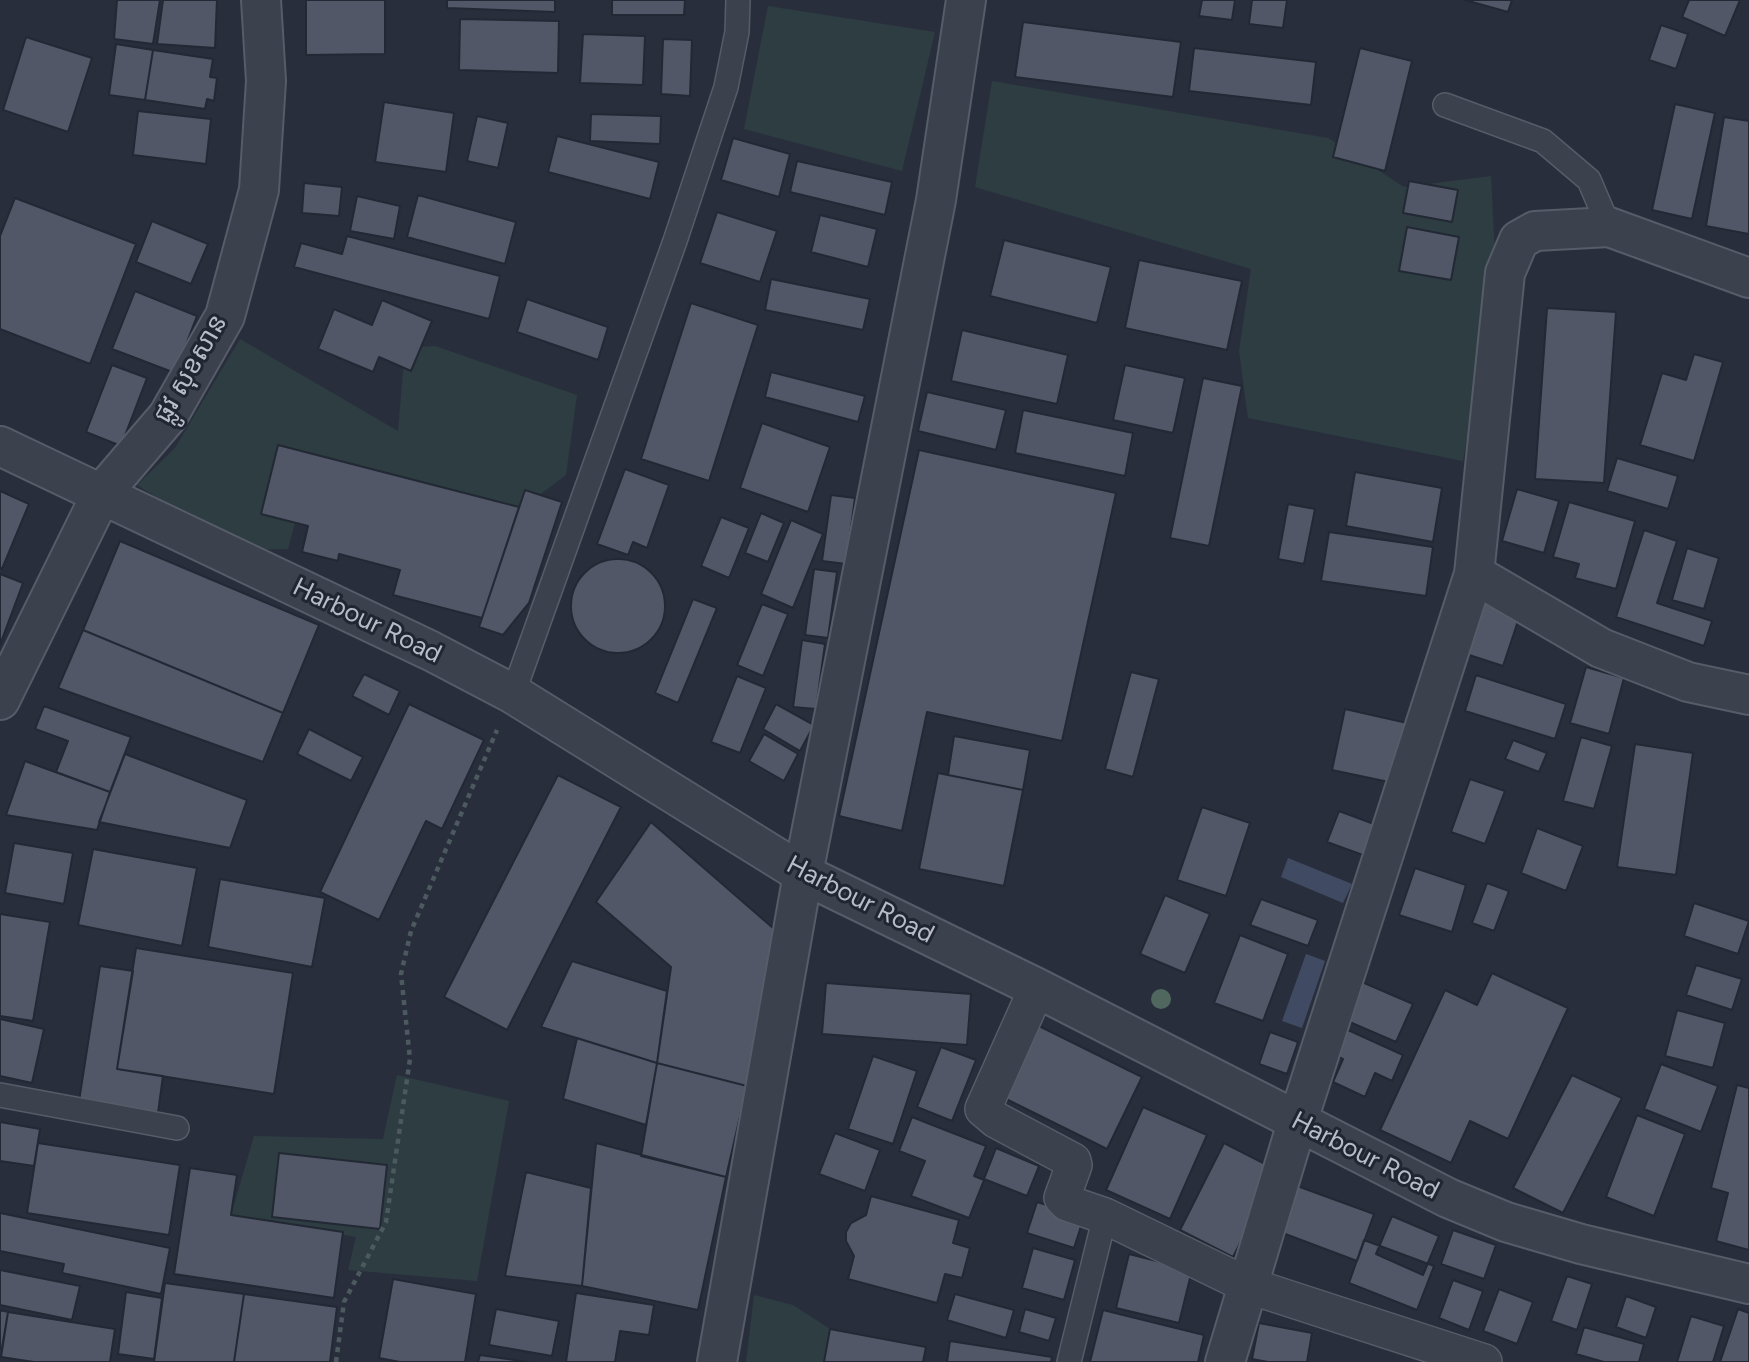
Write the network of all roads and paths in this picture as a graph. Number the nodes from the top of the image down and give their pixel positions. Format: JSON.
{"nodes":[{"id":1,"x":261,"y":0,"type":"edge"},
{"id":2,"x":738,"y":0,"type":"edge"},
{"id":3,"x":966,"y":0,"type":"edge"},
{"id":4,"x":1445,"y":105,"type":"dead end"},
{"id":5,"x":1609,"y":227,"type":"junction"},
{"id":6,"x":1749,"y":278,"type":"edge"},
{"id":7,"x":0,"y":446,"type":"edge"},
{"id":8,"x":102,"y":493,"type":"junction"},
{"id":9,"x":1474,"y":574,"type":"junction"},
{"id":10,"x":513,"y":694,"type":"junction"},
{"id":11,"x":1749,"y":695,"type":"edge"},
{"id":12,"x":0,"y":700,"type":"edge"},
{"id":13,"x":803,"y":874,"type":"junction"},
{"id":14,"x":1037,"y":988,"type":"junction"},
{"id":15,"x":0,"y":1095,"type":"edge"},
{"id":16,"x":1297,"y":1123,"type":"junction"},
{"id":17,"x":177,"y":1128,"type":"dead end"},
{"id":18,"x":1105,"y":1216,"type":"junction"},
{"id":19,"x":1749,"y":1284,"type":"edge"},
{"id":20,"x":1247,"y":1285,"type":"junction"},
{"id":21,"x":336,"y":1362,"type":"edge"},
{"id":22,"x":717,"y":1362,"type":"edge"},
{"id":23,"x":1069,"y":1362,"type":"edge"},
{"id":24,"x":1225,"y":1362,"type":"edge"},
{"id":25,"x":1484,"y":1362,"type":"edge"}],
"edges":[{"from":1,"to":8,"type":"street","name":"ផ្លូវ សុខសាន"},
{"from":2,"to":10,"type":"lane"},
{"from":3,"to":13,"type":"street"},
{"from":4,"to":5,"type":"lane"},
{"from":5,"to":6,"type":"street"},
{"from":5,"to":9,"type":"street"},
{"from":7,"to":8,"type":"street","name":"Harbour Road"},
{"from":8,"to":10,"type":"street","name":"Harbour Road"},
{"from":8,"to":12,"type":"street","name":"ផ្លូវ សុខសាន"},
{"from":9,"to":11,"type":"street"},
{"from":9,"to":16,"type":"street"},
{"from":10,"to":13,"type":"street","name":"Harbour Road"},
{"from":10,"to":21,"type":"path"},
{"from":13,"to":14,"type":"street","name":"Harbour Road"},
{"from":13,"to":22,"type":"street"},
{"from":14,"to":16,"type":"street","name":"Harbour Road"},
{"from":14,"to":18,"type":"street"},
{"from":15,"to":17,"type":"lane"},
{"from":16,"to":19,"type":"street","name":"Harbour Road"},
{"from":16,"to":20,"type":"street"},
{"from":18,"to":20,"type":"street"},
{"from":18,"to":23,"type":"lane"},
{"from":20,"to":24,"type":"street"},
{"from":20,"to":25,"type":"street"}]}
